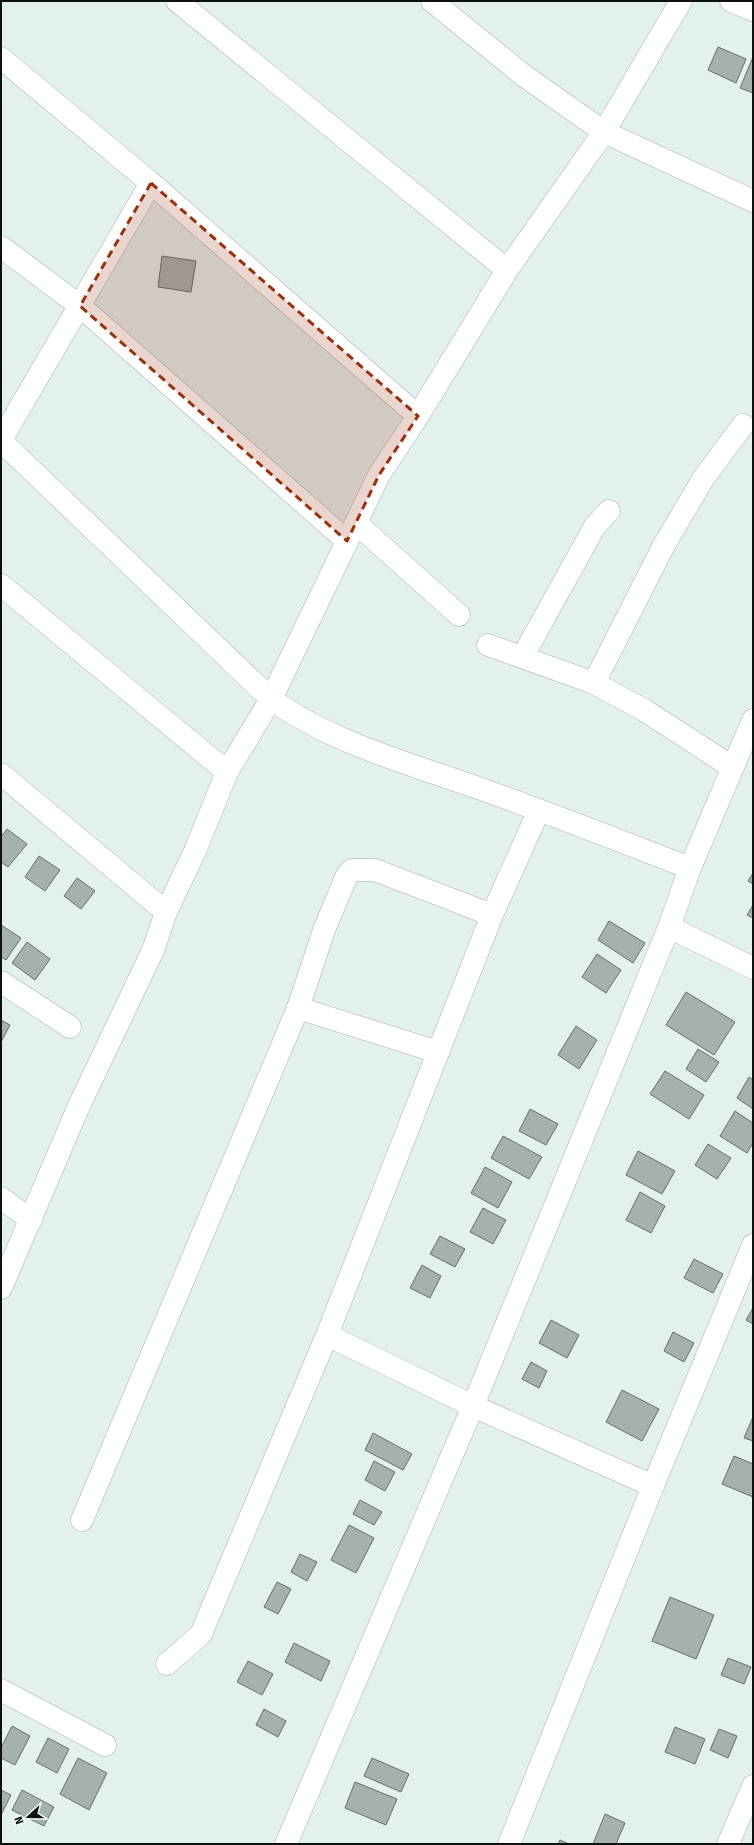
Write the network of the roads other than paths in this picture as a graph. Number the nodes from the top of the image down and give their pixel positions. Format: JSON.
{"nodes":[{"id":1,"x":177,"y":1,"type":"edge"},
{"id":2,"x":432,"y":1,"type":"edge"},
{"id":3,"x":681,"y":1,"type":"edge"},
{"id":4,"x":731,"y":1,"type":"edge"},
{"id":5,"x":753,"y":10,"type":"edge"},
{"id":6,"x":1,"y":58,"type":"edge"},
{"id":7,"x":604,"y":132,"type":"junction"},
{"id":8,"x":151,"y":183,"type":"junction"},
{"id":9,"x":753,"y":201,"type":"edge"},
{"id":10,"x":1,"y":247,"type":"edge"},
{"id":11,"x":507,"y":270,"type":"junction"},
{"id":12,"x":80,"y":306,"type":"junction"},
{"id":13,"x":418,"y":416,"type":"junction"},
{"id":14,"x":743,"y":425,"type":"dead end"},
{"id":15,"x":1,"y":441,"type":"edge"},
{"id":16,"x":609,"y":512,"type":"dead end"},
{"id":17,"x":352,"y":532,"type":"junction"},
{"id":18,"x":1,"y":585,"type":"edge"},
{"id":19,"x":459,"y":616,"type":"dead end"},
{"id":20,"x":488,"y":645,"type":"dead end"},
{"id":21,"x":523,"y":656,"type":"junction"},
{"id":22,"x":594,"y":682,"type":"junction"},
{"id":23,"x":271,"y":699,"type":"junction"},
{"id":24,"x":753,"y":720,"type":"edge"},
{"id":25,"x":732,"y":767,"type":"junction"},
{"id":26,"x":227,"y":772,"type":"junction"},
{"id":27,"x":1,"y":774,"type":"edge"},
{"id":28,"x":539,"y":810,"type":"junction"},
{"id":29,"x":690,"y":868,"type":"junction"},
{"id":30,"x":166,"y":912,"type":"junction"},
{"id":31,"x":492,"y":915,"type":"junction"},
{"id":32,"x":669,"y":927,"type":"junction"},
{"id":33,"x":753,"y":968,"type":"edge"},
{"id":34,"x":1,"y":982,"type":"edge"},
{"id":35,"x":298,"y":1008,"type":"junction"},
{"id":36,"x":70,"y":1027,"type":"dead end"},
{"id":37,"x":438,"y":1052,"type":"junction"},
{"id":38,"x":1,"y":1198,"type":"edge"},
{"id":39,"x":31,"y":1220,"type":"junction"},
{"id":40,"x":753,"y":1245,"type":"edge"},
{"id":41,"x":1,"y":1288,"type":"edge"},
{"id":42,"x":327,"y":1335,"type":"junction"},
{"id":43,"x":473,"y":1406,"type":"junction"},
{"id":44,"x":653,"y":1486,"type":"junction"},
{"id":45,"x":82,"y":1520,"type":"dead end"},
{"id":46,"x":167,"y":1664,"type":"dead end"},
{"id":47,"x":1,"y":1690,"type":"edge"},
{"id":48,"x":105,"y":1744,"type":"dead end"},
{"id":49,"x":753,"y":1786,"type":"edge"},
{"id":50,"x":286,"y":1844,"type":"edge"},
{"id":51,"x":509,"y":1844,"type":"edge"},
{"id":52,"x":728,"y":1844,"type":"edge"}],
"edges":[{"from":1,"to":11,"type":"street"},
{"from":2,"to":7,"type":"street"},
{"from":3,"to":7,"type":"street"},
{"from":4,"to":5,"type":"street"},
{"from":6,"to":8,"type":"street"},
{"from":7,"to":9,"type":"street"},
{"from":7,"to":11,"type":"street"},
{"from":8,"to":12,"type":"street"},
{"from":8,"to":13,"type":"street"},
{"from":10,"to":12,"type":"street"},
{"from":11,"to":13,"type":"street"},
{"from":12,"to":15,"type":"street"},
{"from":12,"to":17,"type":"street"},
{"from":13,"to":17,"type":"street"},
{"from":14,"to":22,"type":"street"},
{"from":15,"to":23,"type":"street"},
{"from":16,"to":21,"type":"street"},
{"from":17,"to":19,"type":"street"},
{"from":17,"to":23,"type":"street"},
{"from":18,"to":26,"type":"street"},
{"from":20,"to":21,"type":"street"},
{"from":21,"to":22,"type":"street"},
{"from":22,"to":25,"type":"street"},
{"from":23,"to":26,"type":"street"},
{"from":23,"to":28,"type":"street"},
{"from":24,"to":25,"type":"street"},
{"from":25,"to":29,"type":"street"},
{"from":26,"to":30,"type":"street"},
{"from":27,"to":30,"type":"street"},
{"from":28,"to":29,"type":"street"},
{"from":28,"to":31,"type":"street"},
{"from":29,"to":32,"type":"street"},
{"from":30,"to":39,"type":"street"},
{"from":31,"to":35,"type":"street"},
{"from":31,"to":37,"type":"street"},
{"from":32,"to":33,"type":"street"},
{"from":32,"to":43,"type":"street"},
{"from":34,"to":36,"type":"street"},
{"from":35,"to":37,"type":"street"},
{"from":35,"to":45,"type":"street"},
{"from":37,"to":42,"type":"street"},
{"from":38,"to":39,"type":"street"},
{"from":39,"to":41,"type":"street"},
{"from":40,"to":44,"type":"street"},
{"from":42,"to":43,"type":"street"},
{"from":42,"to":46,"type":"street"},
{"from":43,"to":44,"type":"street"},
{"from":43,"to":50,"type":"street"},
{"from":44,"to":51,"type":"street"},
{"from":47,"to":48,"type":"street"},
{"from":49,"to":52,"type":"street"}]}
